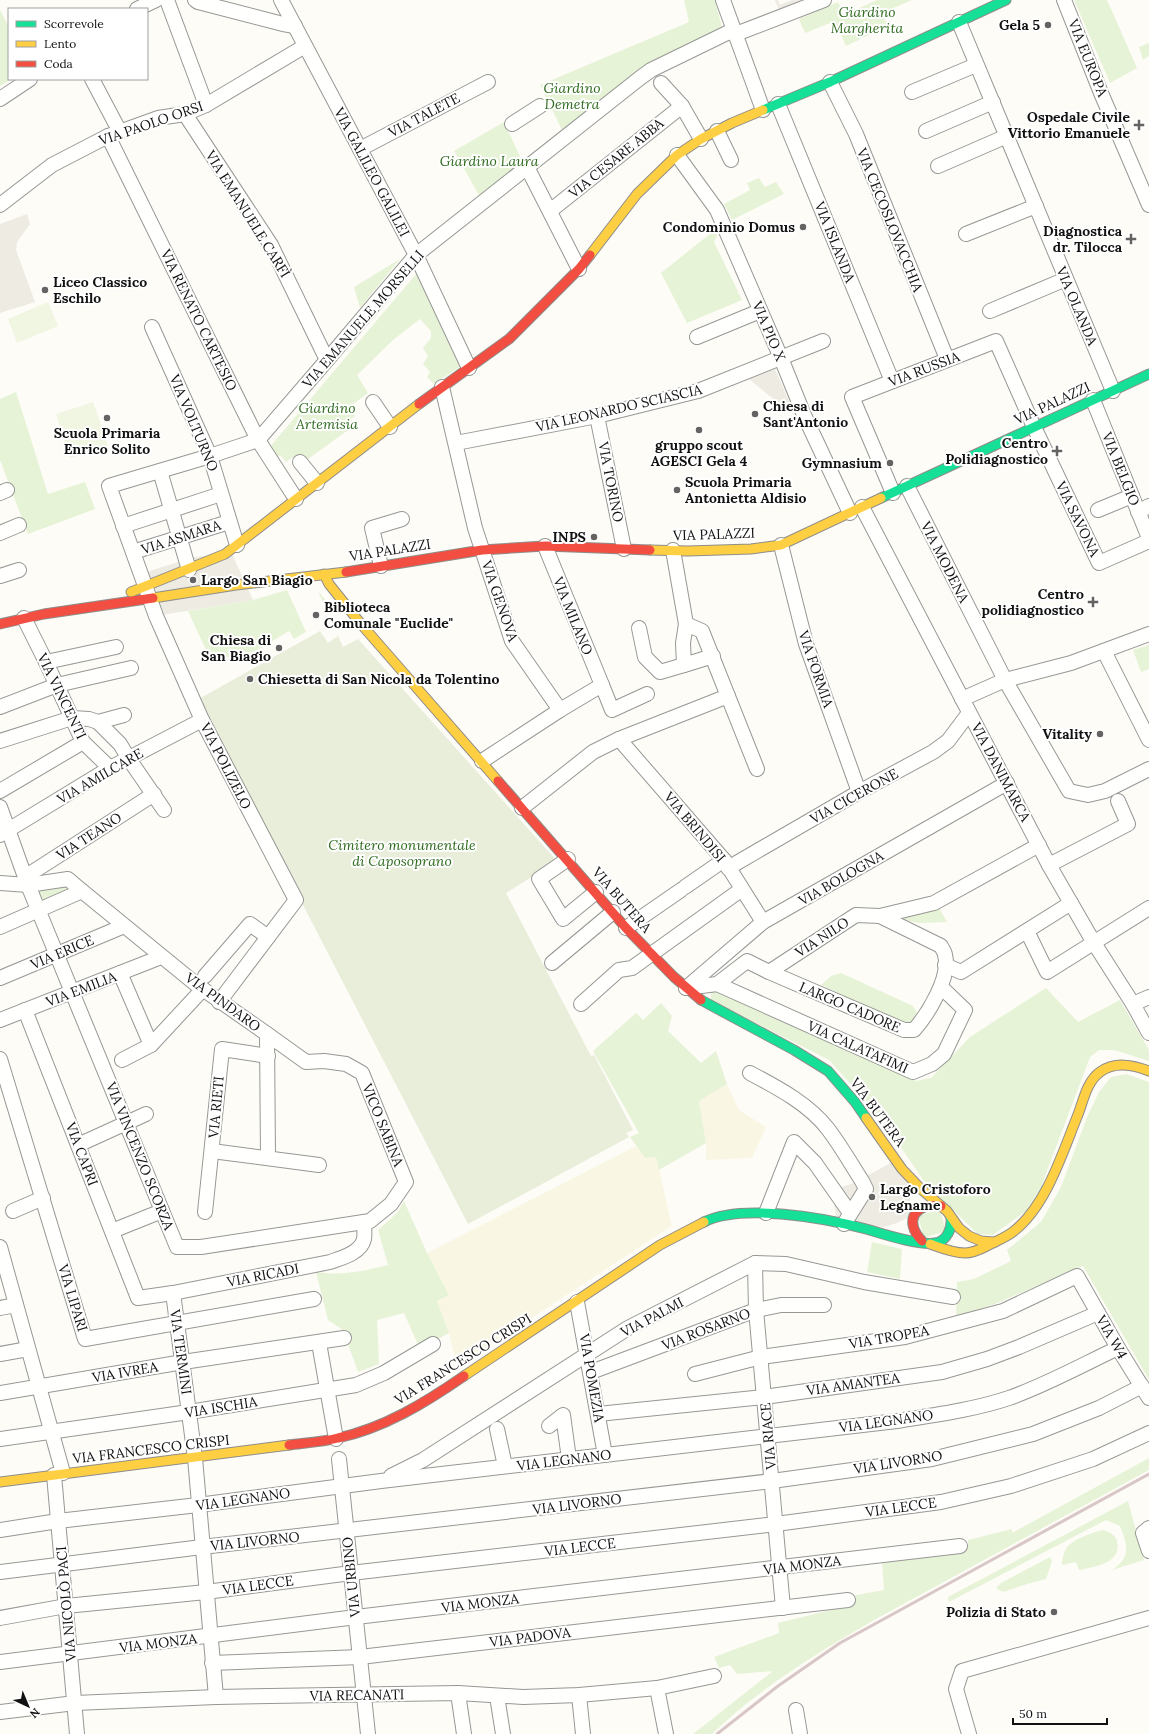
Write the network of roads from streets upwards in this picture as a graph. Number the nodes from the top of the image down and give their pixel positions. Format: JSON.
{"nodes":[{"id":1,"x":156,"y":0,"type":"edge"},
{"id":2,"x":167,"y":0,"type":"edge"},
{"id":3,"x":195,"y":0,"type":"edge"},
{"id":4,"x":281,"y":0,"type":"edge"},
{"id":5,"x":723,"y":0,"type":"edge"},
{"id":6,"x":824,"y":0,"type":"edge"},
{"id":7,"x":1006,"y":0,"type":"edge"},
{"id":8,"x":1064,"y":0,"type":"edge"},
{"id":9,"x":139,"y":8,"type":"edge"},
{"id":10,"x":959,"y":22,"type":"junction"},
{"id":11,"x":295,"y":26,"type":"junction"},
{"id":12,"x":734,"y":32,"type":"junction"},
{"id":13,"x":305,"y":46,"type":"junction"},
{"id":14,"x":976,"y":65,"type":"junction"},
{"id":15,"x":28,"y":80,"type":"edge"},
{"id":16,"x":92,"y":80,"type":"edge"},
{"id":17,"x":488,"y":82,"type":"dead end"},
{"id":18,"x":830,"y":82,"type":"junction"},
{"id":19,"x":661,"y":83,"type":"dead end"},
{"id":20,"x":912,"y":92,"type":"dead end"},
{"id":21,"x":0,"y":99,"type":"edge"},
{"id":22,"x":993,"y":102,"type":"junction"},
{"id":23,"x":778,"y":104,"type":"junction"},
{"id":24,"x":206,"y":105,"type":"junction"},
{"id":25,"x":540,"y":106,"type":"dead end"},
{"id":26,"x":682,"y":106,"type":"junction"},
{"id":27,"x":763,"y":110,"type":"junction"},
{"id":28,"x":185,"y":114,"type":"junction"},
{"id":29,"x":512,"y":124,"type":"dead end"},
{"id":30,"x":926,"y":130,"type":"dead end"},
{"id":31,"x":717,"y":131,"type":"junction"},
{"id":32,"x":114,"y":134,"type":"junction"},
{"id":33,"x":1007,"y":136,"type":"junction"},
{"id":34,"x":700,"y":139,"type":"junction"},
{"id":35,"x":360,"y":149,"type":"junction"},
{"id":36,"x":677,"y":155,"type":"junction"},
{"id":37,"x":731,"y":160,"type":"dead end"},
{"id":38,"x":938,"y":166,"type":"dead end"},
{"id":39,"x":527,"y":168,"type":"junction"},
{"id":40,"x":0,"y":205,"type":"edge"},
{"id":41,"x":1149,"y":205,"type":"edge"},
{"id":42,"x":1036,"y":206,"type":"junction"},
{"id":43,"x":550,"y":211,"type":"junction"},
{"id":44,"x":966,"y":234,"type":"dead end"},
{"id":45,"x":416,"y":255,"type":"junction"},
{"id":46,"x":579,"y":269,"type":"junction"},
{"id":47,"x":1066,"y":279,"type":"junction"},
{"id":48,"x":760,"y":311,"type":"junction"},
{"id":49,"x":990,"y":311,"type":"dead end"},
{"id":50,"x":152,"y":327,"type":"dead end"},
{"id":51,"x":697,"y":337,"type":"dead end"},
{"id":52,"x":823,"y":341,"type":"dead end"},
{"id":53,"x":781,"y":358,"type":"junction"},
{"id":54,"x":947,"y":359,"type":"junction"},
{"id":55,"x":328,"y":360,"type":"junction"},
{"id":56,"x":469,"y":368,"type":"junction"},
{"id":57,"x":1149,"y":374,"type":"edge"},
{"id":58,"x":892,"y":381,"type":"junction"},
{"id":59,"x":442,"y":387,"type":"junction"},
{"id":60,"x":1112,"y":391,"type":"junction"},
{"id":61,"x":1092,"y":400,"type":"junction"},
{"id":62,"x":373,"y":402,"type":"dead end"},
{"id":63,"x":597,"y":416,"type":"junction"},
{"id":64,"x":390,"y":427,"type":"junction"},
{"id":65,"x":1034,"y":427,"type":"junction"},
{"id":66,"x":258,"y":440,"type":"junction"},
{"id":67,"x":456,"y":443,"type":"junction"},
{"id":68,"x":210,"y":456,"type":"junction"},
{"id":69,"x":300,"y":462,"type":"dead end"},
{"id":70,"x":160,"y":472,"type":"junction"},
{"id":71,"x":317,"y":483,"type":"junction"},
{"id":72,"x":907,"y":486,"type":"junction"},
{"id":73,"x":893,"y":493,"type":"junction"},
{"id":74,"x":221,"y":494,"type":"junction"},
{"id":75,"x":1132,"y":496,"type":"junction"},
{"id":76,"x":296,"y":499,"type":"junction"},
{"id":77,"x":1143,"y":509,"type":"edge"},
{"id":78,"x":856,"y":510,"type":"junction"},
{"id":79,"x":1098,"y":510,"type":"dead end"},
{"id":80,"x":172,"y":511,"type":"junction"},
{"id":81,"x":402,"y":519,"type":"dead end"},
{"id":82,"x":229,"y":522,"type":"junction"},
{"id":83,"x":20,"y":525,"type":"dead end"},
{"id":84,"x":123,"y":526,"type":"junction"},
{"id":85,"x":0,"y":533,"type":"edge"},
{"id":86,"x":180,"y":536,"type":"junction"},
{"id":87,"x":1149,"y":539,"type":"edge"},
{"id":88,"x":781,"y":545,"type":"junction"},
{"id":89,"x":545,"y":546,"type":"junction"},
{"id":90,"x":624,"y":549,"type":"junction"},
{"id":91,"x":482,"y":550,"type":"junction"},
{"id":92,"x":673,"y":550,"type":"junction"},
{"id":93,"x":133,"y":552,"type":"junction"},
{"id":94,"x":229,"y":553,"type":"junction"},
{"id":95,"x":381,"y":566,"type":"junction"},
{"id":96,"x":19,"y":570,"type":"dead end"},
{"id":97,"x":189,"y":570,"type":"junction"},
{"id":98,"x":324,"y":574,"type":"junction"},
{"id":99,"x":0,"y":576,"type":"edge"},
{"id":100,"x":147,"y":592,"type":"junction"},
{"id":101,"x":348,"y":595,"type":"dead end"},
{"id":102,"x":350,"y":611,"type":"junction"},
{"id":103,"x":24,"y":618,"type":"junction"},
{"id":104,"x":0,"y":624,"type":"edge"},
{"id":105,"x":686,"y":624,"type":"junction"},
{"id":106,"x":639,"y":628,"type":"dead end"},
{"id":107,"x":1149,"y":634,"type":"edge"},
{"id":108,"x":116,"y":647,"type":"dead end"},
{"id":109,"x":1104,"y":651,"type":"junction"},
{"id":110,"x":713,"y":656,"type":"junction"},
{"id":111,"x":46,"y":662,"type":"junction"},
{"id":112,"x":684,"y":665,"type":"junction"},
{"id":113,"x":131,"y":668,"type":"dead end"},
{"id":114,"x":1005,"y":680,"type":"junction"},
{"id":115,"x":57,"y":685,"type":"junction"},
{"id":116,"x":602,"y":685,"type":"junction"},
{"id":117,"x":647,"y":694,"type":"dead end"},
{"id":118,"x":728,"y":696,"type":"junction"},
{"id":119,"x":962,"y":699,"type":"junction"},
{"id":120,"x":0,"y":707,"type":"edge"},
{"id":121,"x":560,"y":710,"type":"junction"},
{"id":122,"x":969,"y":712,"type":"junction"},
{"id":123,"x":124,"y":715,"type":"dead end"},
{"id":124,"x":72,"y":718,"type":"junction"},
{"id":125,"x":202,"y":720,"type":"junction"},
{"id":126,"x":98,"y":722,"type":"junction"},
{"id":127,"x":619,"y":739,"type":"junction"},
{"id":128,"x":1149,"y":740,"type":"edge"},
{"id":129,"x":0,"y":741,"type":"edge"},
{"id":130,"x":83,"y":742,"type":"junction"},
{"id":131,"x":129,"y":759,"type":"junction"},
{"id":132,"x":482,"y":761,"type":"junction"},
{"id":133,"x":110,"y":768,"type":"junction"},
{"id":134,"x":757,"y":769,"type":"dead end"},
{"id":135,"x":1149,"y":769,"type":"edge"},
{"id":136,"x":1007,"y":783,"type":"junction"},
{"id":137,"x":0,"y":791,"type":"edge"},
{"id":138,"x":859,"y":792,"type":"junction"},
{"id":139,"x":154,"y":794,"type":"junction"},
{"id":140,"x":1118,"y":801,"type":"dead end"},
{"id":141,"x":0,"y":807,"type":"edge"},
{"id":142,"x":522,"y":808,"type":"junction"},
{"id":143,"x":164,"y":810,"type":"dead end"},
{"id":144,"x":4,"y":833,"type":"edge"},
{"id":145,"x":1039,"y":845,"type":"junction"},
{"id":146,"x":568,"y":860,"type":"junction"},
{"id":147,"x":726,"y":864,"type":"junction"},
{"id":148,"x":1049,"y":865,"type":"junction"},
{"id":149,"x":26,"y":881,"type":"junction"},
{"id":150,"x":0,"y":883,"type":"edge"},
{"id":151,"x":742,"y":889,"type":"junction"},
{"id":152,"x":82,"y":891,"type":"junction"},
{"id":153,"x":596,"y":892,"type":"junction"},
{"id":154,"x":1071,"y":904,"type":"junction"},
{"id":155,"x":1149,"y":908,"type":"edge"},
{"id":156,"x":38,"y":911,"type":"junction"},
{"id":157,"x":614,"y":912,"type":"junction"},
{"id":158,"x":880,"y":916,"type":"junction"},
{"id":159,"x":763,"y":922,"type":"junction"},
{"id":160,"x":124,"y":926,"type":"junction"},
{"id":161,"x":0,"y":927,"type":"edge"},
{"id":162,"x":626,"y":928,"type":"junction"},
{"id":163,"x":1027,"y":931,"type":"junction"},
{"id":164,"x":268,"y":937,"type":"junction"},
{"id":165,"x":1094,"y":943,"type":"junction"},
{"id":166,"x":651,"y":953,"type":"junction"},
{"id":167,"x":57,"y":955,"type":"junction"},
{"id":168,"x":161,"y":957,"type":"junction"},
{"id":169,"x":552,"y":963,"type":"dead end"},
{"id":170,"x":945,"y":965,"type":"junction"},
{"id":171,"x":769,"y":972,"type":"junction"},
{"id":172,"x":120,"y":973,"type":"junction"},
{"id":173,"x":0,"y":978,"type":"edge"},
{"id":174,"x":204,"y":983,"type":"junction"},
{"id":175,"x":717,"y":984,"type":"junction"},
{"id":176,"x":941,"y":987,"type":"junction"},
{"id":177,"x":686,"y":988,"type":"junction"},
{"id":178,"x":73,"y":992,"type":"junction"},
{"id":179,"x":1149,"y":997,"type":"edge"},
{"id":180,"x":219,"y":1002,"type":"junction"},
{"id":181,"x":581,"y":1004,"type":"dead end"},
{"id":182,"x":1133,"y":1004,"type":"junction"},
{"id":183,"x":25,"y":1010,"type":"junction"},
{"id":184,"x":0,"y":1020,"type":"edge"},
{"id":185,"x":1149,"y":1033,"type":"edge"},
{"id":186,"x":267,"y":1034,"type":"junction"},
{"id":187,"x":151,"y":1045,"type":"junction"},
{"id":188,"x":268,"y":1056,"type":"junction"},
{"id":189,"x":0,"y":1059,"type":"edge"},
{"id":190,"x":122,"y":1060,"type":"dead end"},
{"id":191,"x":1149,"y":1071,"type":"edge"},
{"id":192,"x":750,"y":1073,"type":"dead end"},
{"id":193,"x":146,"y":1114,"type":"dead end"},
{"id":194,"x":126,"y":1123,"type":"junction"},
{"id":195,"x":78,"y":1145,"type":"junction"},
{"id":196,"x":212,"y":1151,"type":"junction"},
{"id":197,"x":268,"y":1158,"type":"junction"},
{"id":198,"x":319,"y":1165,"type":"dead end"},
{"id":199,"x":902,"y":1169,"type":"junction"},
{"id":200,"x":908,"y":1187,"type":"dead end"},
{"id":201,"x":43,"y":1198,"type":"junction"},
{"id":202,"x":941,"y":1206,"type":"junction"},
{"id":203,"x":12,"y":1211,"type":"dead end"},
{"id":204,"x":162,"y":1211,"type":"junction"},
{"id":205,"x":205,"y":1212,"type":"dead end"},
{"id":206,"x":766,"y":1213,"type":"junction"},
{"id":207,"x":951,"y":1218,"type":"junction"},
{"id":208,"x":847,"y":1219,"type":"junction"},
{"id":209,"x":367,"y":1222,"type":"junction"},
{"id":210,"x":890,"y":1225,"type":"dead end"},
{"id":211,"x":866,"y":1229,"type":"junction"},
{"id":212,"x":112,"y":1231,"type":"junction"},
{"id":213,"x":926,"y":1242,"type":"junction"},
{"id":214,"x":994,"y":1242,"type":"junction"},
{"id":215,"x":0,"y":1247,"type":"edge"},
{"id":216,"x":2,"y":1262,"type":"edge"},
{"id":217,"x":755,"y":1263,"type":"junction"},
{"id":218,"x":1076,"y":1276,"type":"joint"},
{"id":219,"x":173,"y":1293,"type":"junction"},
{"id":220,"x":953,"y":1297,"type":"dead end"},
{"id":221,"x":138,"y":1298,"type":"joint"},
{"id":222,"x":314,"y":1299,"type":"dead end"},
{"id":223,"x":577,"y":1302,"type":"junction"},
{"id":224,"x":16,"y":1305,"type":"junction"},
{"id":225,"x":824,"y":1305,"type":"dead end"},
{"id":226,"x":0,"y":1308,"type":"edge"},
{"id":227,"x":756,"y":1310,"type":"junction"},
{"id":228,"x":1098,"y":1313,"type":"junction"},
{"id":229,"x":176,"y":1323,"type":"junction"},
{"id":230,"x":344,"y":1338,"type":"dead end"},
{"id":231,"x":319,"y":1343,"type":"junction"},
{"id":232,"x":433,"y":1344,"type":"dead end"},
{"id":233,"x":1118,"y":1348,"type":"junction"},
{"id":234,"x":28,"y":1349,"type":"junction"},
{"id":235,"x":0,"y":1354,"type":"edge"},
{"id":236,"x":588,"y":1354,"type":"junction"},
{"id":237,"x":761,"y":1357,"type":"junction"},
{"id":238,"x":183,"y":1362,"type":"junction"},
{"id":239,"x":591,"y":1372,"type":"junction"},
{"id":240,"x":695,"y":1374,"type":"dead end"},
{"id":241,"x":39,"y":1387,"type":"junction"},
{"id":242,"x":328,"y":1390,"type":"junction"},
{"id":243,"x":1146,"y":1392,"type":"edge"},
{"id":244,"x":0,"y":1393,"type":"edge"},
{"id":245,"x":764,"y":1397,"type":"junction"},
{"id":246,"x":189,"y":1412,"type":"junction"},
{"id":247,"x":598,"y":1414,"type":"junction"},
{"id":248,"x":549,"y":1426,"type":"dead end"},
{"id":249,"x":497,"y":1429,"type":"dead end"},
{"id":250,"x":52,"y":1432,"type":"junction"},
{"id":251,"x":1149,"y":1433,"type":"edge"},
{"id":252,"x":768,"y":1436,"type":"junction"},
{"id":253,"x":336,"y":1439,"type":"junction"},
{"id":254,"x":0,"y":1440,"type":"edge"},
{"id":255,"x":606,"y":1455,"type":"junction"},
{"id":256,"x":195,"y":1458,"type":"junction"},
{"id":257,"x":339,"y":1459,"type":"dead end"},
{"id":258,"x":569,"y":1459,"type":"junction"},
{"id":259,"x":505,"y":1466,"type":"junction"},
{"id":260,"x":59,"y":1474,"type":"junction"},
{"id":261,"x":381,"y":1481,"type":"junction"},
{"id":262,"x":772,"y":1481,"type":"junction"},
{"id":263,"x":0,"y":1482,"type":"edge"},
{"id":264,"x":342,"y":1486,"type":"junction"},
{"id":265,"x":198,"y":1505,"type":"junction"},
{"id":266,"x":58,"y":1521,"type":"junction"},
{"id":267,"x":776,"y":1524,"type":"junction"},
{"id":268,"x":1149,"y":1528,"type":"edge"},
{"id":269,"x":0,"y":1530,"type":"edge"},
{"id":270,"x":346,"y":1531,"type":"junction"},
{"id":271,"x":960,"y":1546,"type":"dead end"},
{"id":272,"x":202,"y":1547,"type":"junction"},
{"id":273,"x":1149,"y":1551,"type":"edge"},
{"id":274,"x":62,"y":1564,"type":"junction"},
{"id":275,"x":780,"y":1568,"type":"junction"},
{"id":276,"x":0,"y":1572,"type":"edge"},
{"id":277,"x":351,"y":1573,"type":"junction"},
{"id":278,"x":206,"y":1592,"type":"junction"},
{"id":279,"x":848,"y":1600,"type":"dead end"},
{"id":280,"x":66,"y":1606,"type":"junction"},
{"id":281,"x":783,"y":1608,"type":"junction"},
{"id":282,"x":356,"y":1617,"type":"junction"},
{"id":283,"x":0,"y":1618,"type":"edge"},
{"id":284,"x":1149,"y":1618,"type":"edge"},
{"id":285,"x":210,"y":1636,"type":"junction"},
{"id":286,"x":70,"y":1654,"type":"junction"},
{"id":287,"x":360,"y":1657,"type":"junction"},
{"id":288,"x":0,"y":1662,"type":"edge"},
{"id":289,"x":212,"y":1663,"type":"junction"},
{"id":290,"x":714,"y":1676,"type":"dead end"},
{"id":291,"x":657,"y":1688,"type":"junction"},
{"id":292,"x":458,"y":1693,"type":"junction"},
{"id":293,"x":579,"y":1695,"type":"junction"},
{"id":294,"x":364,"y":1696,"type":"junction"},
{"id":295,"x":497,"y":1696,"type":"junction"},
{"id":296,"x":216,"y":1697,"type":"junction"},
{"id":297,"x":75,"y":1703,"type":"junction"},
{"id":298,"x":796,"y":1710,"type":"dead end"},
{"id":299,"x":0,"y":1712,"type":"edge"},
{"id":300,"x":78,"y":1734,"type":"edge"},
{"id":301,"x":368,"y":1734,"type":"edge"},
{"id":302,"x":464,"y":1734,"type":"edge"},
{"id":303,"x":503,"y":1734,"type":"edge"},
{"id":304,"x":583,"y":1734,"type":"edge"},
{"id":305,"x":666,"y":1734,"type":"edge"},
{"id":306,"x":800,"y":1734,"type":"edge"},
{"id":307,"x":970,"y":1734,"type":"edge"}],
"edges":[{"from":1,"to":9,"type":"street"},
{"from":2,"to":24,"type":"street"},
{"from":3,"to":11,"type":"street"},
{"from":4,"to":11,"type":"street","name":"VIA GALILEO GALILEI"},
{"from":5,"to":12,"type":"street"},
{"from":6,"to":12,"type":"street","name":"VIA EMANUELE MORSELLI"},
{"from":7,"to":10,"type":"street"},
{"from":8,"to":41,"type":"street","name":"VIA EUROPA"},
{"from":10,"to":14,"type":"street","name":"VIA OLANDA"},
{"from":10,"to":18,"type":"street"},
{"from":11,"to":13,"type":"street","name":"VIA GALILEO GALILEI"},
{"from":12,"to":27,"type":"street"},
{"from":12,"to":39,"type":"street","name":"VIA EMANUELE MORSELLI"},
{"from":13,"to":24,"type":"street","name":"VIA PAOLO ORSI"},
{"from":13,"to":35,"type":"street","name":"VIA GALILEO GALILEI"},
{"from":14,"to":20,"type":"street"},
{"from":14,"to":22,"type":"street","name":"VIA OLANDA"},
{"from":15,"to":21,"type":"street"},
{"from":16,"to":32,"type":"street","name":"VIA RENATO CARTESIO"},
{"from":17,"to":35,"type":"street","name":"VIA TALETE"},
{"from":18,"to":23,"type":"street"},
{"from":18,"to":54,"type":"street","name":"VIA CECOSLOVACCHIA"},
{"from":19,"to":26,"type":"street"},
{"from":22,"to":30,"type":"street"},
{"from":22,"to":33,"type":"street","name":"VIA OLANDA"},
{"from":23,"to":27,"type":"street"},
{"from":23,"to":58,"type":"street","name":"VIA ISLANDA"},
{"from":24,"to":28,"type":"street","name":"VIA PAOLO ORSI"},
{"from":25,"to":29,"type":"street"},
{"from":26,"to":34,"type":"street"},
{"from":26,"to":43,"type":"street","name":"VIA CESARE ABBA"},
{"from":27,"to":31,"type":"street"},
{"from":28,"to":32,"type":"street","name":"VIA PAOLO ORSI"},
{"from":28,"to":55,"type":"street","name":"VIA EMANUELE CARFÌ"},
{"from":31,"to":34,"type":"street"},
{"from":31,"to":37,"type":"street"},
{"from":32,"to":40,"type":"street","name":"VIA PAOLO ORSI"},
{"from":32,"to":66,"type":"street","name":"VIA RENATO CARTESIO"},
{"from":33,"to":38,"type":"street"},
{"from":33,"to":42,"type":"street","name":"VIA OLANDA"},
{"from":34,"to":36,"type":"street"},
{"from":35,"to":45,"type":"street","name":"VIA GALILEO GALILEI"},
{"from":36,"to":46,"type":"street"},
{"from":36,"to":48,"type":"street","name":"VIA PIO X"},
{"from":39,"to":43,"type":"street"},
{"from":39,"to":45,"type":"street","name":"VIA EMANUELE MORSELLI"},
{"from":42,"to":44,"type":"street"},
{"from":42,"to":47,"type":"street","name":"VIA OLANDA"},
{"from":43,"to":46,"type":"street"},
{"from":45,"to":55,"type":"street","name":"VIA EMANUELE MORSELLI"},
{"from":45,"to":56,"type":"street","name":"VIA GALILEO GALILEI"},
{"from":46,"to":56,"type":"street"},
{"from":47,"to":49,"type":"street"},
{"from":47,"to":60,"type":"street","name":"VIA OLANDA"},
{"from":48,"to":51,"type":"street"},
{"from":48,"to":53,"type":"street","name":"VIA PIO X"},
{"from":50,"to":68,"type":"street","name":"VIA VOLTURNO"},
{"from":52,"to":53,"type":"street","name":"VIA LEONARDO SCIASCIA"},
{"from":53,"to":63,"type":"street","name":"VIA LEONARDO SCIASCIA"},
{"from":53,"to":78,"type":"street","name":"VIA PIO X"},
{"from":54,"to":58,"type":"street","name":"VIA RUSSIA"},
{"from":54,"to":65,"type":"street","name":"VIA RUSSIA"},
{"from":55,"to":66,"type":"street","name":"VIA EMANUELE MORSELLI"},
{"from":56,"to":59,"type":"street"},
{"from":57,"to":60,"type":"street","name":"VIA PALAZZI"},
{"from":58,"to":73,"type":"street","name":"VIA RUSSIA"},
{"from":59,"to":64,"type":"street"},
{"from":59,"to":67,"type":"street","name":"VIA GENOVA"},
{"from":60,"to":61,"type":"street","name":"VIA PALAZZI"},
{"from":61,"to":65,"type":"street","name":"VIA PALAZZI"},
{"from":61,"to":75,"type":"street","name":"VIA BELGIO"},
{"from":62,"to":64,"type":"street"},
{"from":63,"to":67,"type":"street","name":"VIA LEONARDO SCIASCIA"},
{"from":63,"to":90,"type":"street","name":"VIA TORINO"},
{"from":64,"to":71,"type":"street"},
{"from":65,"to":72,"type":"street","name":"VIA PALAZZI"},
{"from":65,"to":87,"type":"street","name":"VIA SAVONA"},
{"from":66,"to":68,"type":"street"},
{"from":66,"to":76,"type":"street","name":"VIA RENATO CARTESIO"},
{"from":67,"to":91,"type":"street","name":"VIA GENOVA"},
{"from":68,"to":70,"type":"street"},
{"from":68,"to":74,"type":"street","name":"VIA VOLTURNO"},
{"from":69,"to":71,"type":"street"},
{"from":70,"to":80,"type":"street"},
{"from":70,"to":84,"type":"street","name":"VIA POLIZELO"},
{"from":71,"to":76,"type":"street"},
{"from":72,"to":73,"type":"street","name":"VIA PALAZZI"},
{"from":72,"to":114,"type":"street","name":"VIA MODENA"},
{"from":73,"to":78,"type":"street","name":"VIA PALAZZI"},
{"from":74,"to":80,"type":"street"},
{"from":74,"to":82,"type":"street","name":"VIA VOLTURNO"},
{"from":75,"to":77,"type":"street","name":"VIA BELGIO"},
{"from":75,"to":79,"type":"street"},
{"from":76,"to":94,"type":"street"},
{"from":77,"to":87,"type":"street","name":"VIA BELGIO"},
{"from":78,"to":88,"type":"street","name":"VIA PALAZZI"},
{"from":78,"to":119,"type":"street","name":"VIA DANIMARCA"},
{"from":80,"to":84,"type":"street"},
{"from":80,"to":86,"type":"street"},
{"from":81,"to":95,"type":"street"},
{"from":82,"to":86,"type":"street","name":"VIA ASMARA"},
{"from":82,"to":94,"type":"street","name":"VIA VOLTURNO"},
{"from":83,"to":85,"type":"street"},
{"from":84,"to":93,"type":"street","name":"VIA POLIZELO"},
{"from":86,"to":93,"type":"street","name":"VIA ASMARA"},
{"from":86,"to":97,"type":"street"},
{"from":88,"to":92,"type":"street","name":"VIA PALAZZI"},
{"from":88,"to":138,"type":"street","name":"VIA FORMIA"},
{"from":89,"to":90,"type":"street","name":"VIA PALAZZI"},
{"from":89,"to":91,"type":"street","name":"VIA PALAZZI"},
{"from":89,"to":116,"type":"street","name":"VIA MILANO"},
{"from":90,"to":92,"type":"street","name":"VIA PALAZZI"},
{"from":91,"to":95,"type":"street","name":"VIA PALAZZI"},
{"from":91,"to":121,"type":"street","name":"VIA GENOVA"},
{"from":92,"to":105,"type":"street"},
{"from":93,"to":100,"type":"street","name":"VIA POLIZELO"},
{"from":94,"to":97,"type":"street"},
{"from":95,"to":98,"type":"street","name":"VIA PALAZZI"},
{"from":96,"to":99,"type":"street"},
{"from":97,"to":100,"type":"street"},
{"from":98,"to":100,"type":"street","name":"VIA PALAZZI"},
{"from":98,"to":102,"type":"street","name":"VIA BUTERA"},
{"from":100,"to":103,"type":"street"},
{"from":100,"to":125,"type":"street","name":"VIA POLIZELO"},
{"from":101,"to":102,"type":"street"},
{"from":102,"to":132,"type":"street","name":"VIA BUTERA"},
{"from":103,"to":104,"type":"street"},
{"from":103,"to":111,"type":"street","name":"VIA VINCENTI"},
{"from":105,"to":110,"type":"street"},
{"from":105,"to":112,"type":"street"},
{"from":106,"to":112,"type":"street"},
{"from":107,"to":109,"type":"street"},
{"from":108,"to":111,"type":"street"},
{"from":109,"to":114,"type":"street"},
{"from":109,"to":128,"type":"street"},
{"from":110,"to":112,"type":"street"},
{"from":110,"to":118,"type":"street"},
{"from":111,"to":115,"type":"street","name":"VIA VINCENTI"},
{"from":113,"to":115,"type":"street"},
{"from":114,"to":119,"type":"street"},
{"from":114,"to":135,"type":"street","name":"VIA MODENA"},
{"from":115,"to":120,"type":"street"},
{"from":115,"to":124,"type":"street","name":"VIA VINCENTI"},
{"from":116,"to":117,"type":"street","name":"VIA MILANO"},
{"from":116,"to":121,"type":"street"},
{"from":118,"to":127,"type":"street"},
{"from":118,"to":134,"type":"street"},
{"from":119,"to":122,"type":"street","name":"VIA DANIMARCA"},
{"from":121,"to":132,"type":"street"},
{"from":122,"to":136,"type":"street","name":"VIA DANIMARCA"},
{"from":122,"to":138,"type":"street","name":"VIA CICERONE"},
{"from":123,"to":126,"type":"street"},
{"from":124,"to":126,"type":"street"},
{"from":124,"to":129,"type":"street"},
{"from":124,"to":130,"type":"street","name":"VIA VINCENTI"},
{"from":125,"to":131,"type":"street","name":"VIA AMILCARE"},
{"from":125,"to":164,"type":"street","name":"VIA POLIZELO"},
{"from":126,"to":131,"type":"street"},
{"from":127,"to":142,"type":"street"},
{"from":127,"to":147,"type":"street","name":"VIA BRINDISI"},
{"from":130,"to":133,"type":"street","name":"VIA VINCENTI"},
{"from":130,"to":137,"type":"street"},
{"from":131,"to":133,"type":"street","name":"VIA AMILCARE"},
{"from":131,"to":139,"type":"street"},
{"from":132,"to":142,"type":"street","name":"VIA BUTERA"},
{"from":133,"to":144,"type":"street","name":"VIA AMILCARE"},
{"from":136,"to":145,"type":"street","name":"VIA DANIMARCA"},
{"from":136,"to":159,"type":"street","name":"VIA BOLOGNA"},
{"from":138,"to":147,"type":"street","name":"VIA CICERONE"},
{"from":139,"to":143,"type":"street"},
{"from":139,"to":149,"type":"street","name":"VIA TEANO"},
{"from":140,"to":148,"type":"street"},
{"from":141,"to":144,"type":"street","name":"VIA VINCENZO SCORZA"},
{"from":142,"to":146,"type":"street","name":"VIA BUTERA"},
{"from":144,"to":149,"type":"street","name":"VIA VINCENZO SCORZA"},
{"from":145,"to":148,"type":"street","name":"VIA DANIMARCA"},
{"from":145,"to":158,"type":"street"},
{"from":146,"to":153,"type":"street","name":"VIA BUTERA"},
{"from":146,"to":153,"type":"street"},
{"from":147,"to":151,"type":"street","name":"VIA BRINDISI"},
{"from":147,"to":162,"type":"street","name":"VIA CICERONE"},
{"from":148,"to":154,"type":"street","name":"VIA DANIMARCA"},
{"from":149,"to":150,"type":"street","name":"VIA PINDARO"},
{"from":149,"to":152,"type":"street","name":"VIA PINDARO"},
{"from":149,"to":156,"type":"street","name":"VIA VINCENZO SCORZA"},
{"from":151,"to":159,"type":"street","name":"VIA BRINDISI"},
{"from":151,"to":166,"type":"street"},
{"from":152,"to":156,"type":"street"},
{"from":152,"to":160,"type":"street","name":"VIA PINDARO"},
{"from":153,"to":157,"type":"street","name":"VIA BUTERA"},
{"from":154,"to":163,"type":"street"},
{"from":154,"to":165,"type":"street","name":"VIA DANIMARCA"},
{"from":155,"to":165,"type":"street"},
{"from":156,"to":161,"type":"street"},
{"from":156,"to":167,"type":"street","name":"VIA VINCENZO SCORZA"},
{"from":157,"to":162,"type":"street","name":"VIA BUTERA"},
{"from":157,"to":169,"type":"street"},
{"from":158,"to":170,"type":"street","name":"LARGO CADORE"},
{"from":158,"to":171,"type":"street","name":"VIA NILO"},
{"from":159,"to":177,"type":"street","name":"VIA BOLOGNA"},
{"from":160,"to":167,"type":"street","name":"VIA ERICE"},
{"from":160,"to":168,"type":"street","name":"VIA PINDARO"},
{"from":162,"to":166,"type":"street","name":"VIA BUTERA"},
{"from":163,"to":165,"type":"street"},
{"from":163,"to":170,"type":"street"},
{"from":164,"to":174,"type":"street"},
{"from":164,"to":180,"type":"street","name":"VIA POLIZELO"},
{"from":165,"to":182,"type":"street","name":"VIA DANIMARCA"},
{"from":166,"to":177,"type":"street","name":"VIA BUTERA"},
{"from":166,"to":181,"type":"street"},
{"from":167,"to":173,"type":"street","name":"VIA ERICE"},
{"from":167,"to":178,"type":"street","name":"VIA VINCENZO SCORZA"},
{"from":168,"to":172,"type":"street","name":"VIA EMILIA"},
{"from":168,"to":174,"type":"street","name":"VIA PINDARO"},
{"from":170,"to":176,"type":"street","name":"LARGO CADORE"},
{"from":171,"to":175,"type":"street","name":"LARGO CADORE"},
{"from":171,"to":176,"type":"street","name":"LARGO CADORE"},
{"from":172,"to":178,"type":"street","name":"VIA EMILIA"},
{"from":172,"to":187,"type":"street"},
{"from":174,"to":180,"type":"street","name":"VIA PINDARO"},
{"from":174,"to":187,"type":"street"},
{"from":175,"to":176,"type":"street","name":"VIA CALATAFIMI"},
{"from":175,"to":177,"type":"street"},
{"from":177,"to":199,"type":"street","name":"VIA BUTERA"},
{"from":178,"to":183,"type":"street","name":"VIA EMILIA"},
{"from":178,"to":194,"type":"street","name":"VIA VINCENZO SCORZA"},
{"from":179,"to":182,"type":"street"},
{"from":180,"to":186,"type":"street","name":"VIA PINDARO"},
{"from":182,"to":185,"type":"street","name":"VIA DANIMARCA"},
{"from":183,"to":184,"type":"street","name":"VIA EMILIA"},
{"from":183,"to":195,"type":"street","name":"VIA CAPRI"},
{"from":186,"to":188,"type":"street","name":"VIA PINDARO"},
{"from":186,"to":209,"type":"street","name":"VICO SABINA"},
{"from":187,"to":190,"type":"street"},
{"from":188,"to":196,"type":"street","name":"VIA RIETI"},
{"from":188,"to":197,"type":"street","name":"VIA PINDARO"},
{"from":189,"to":201,"type":"street","name":"VIA LIPARI"},
{"from":191,"to":214,"type":"street"},
{"from":192,"to":208,"type":"street"},
{"from":193,"to":194,"type":"street"},
{"from":194,"to":195,"type":"street"},
{"from":194,"to":204,"type":"street","name":"VIA VINCENZO SCORZA"},
{"from":195,"to":212,"type":"street","name":"VIA CAPRI"},
{"from":196,"to":197,"type":"street"},
{"from":196,"to":205,"type":"street","name":"VIA RIETI"},
{"from":197,"to":198,"type":"street"},
{"from":199,"to":200,"type":"street"},
{"from":199,"to":202,"type":"street"},
{"from":201,"to":203,"type":"street"},
{"from":201,"to":229,"type":"street","name":"VIA LIPARI"},
{"from":202,"to":207,"type":"street"},
{"from":202,"to":213,"type":"street"},
{"from":204,"to":209,"type":"street","name":"VIA VINCENZO SCORZA"},
{"from":204,"to":212,"type":"street"},
{"from":206,"to":208,"type":"street","name":"VIA FRANCESCO CRISPI"},
{"from":206,"to":208,"type":"street"},
{"from":206,"to":223,"type":"street","name":"VIA FRANCESCO CRISPI"},
{"from":207,"to":213,"type":"street"},
{"from":207,"to":214,"type":"street"},
{"from":208,"to":211,"type":"street","name":"VIA FRANCESCO CRISPI"},
{"from":209,"to":219,"type":"street","name":"VIA RICADI"},
{"from":210,"to":211,"type":"street"},
{"from":211,"to":213,"type":"street","name":"VIA FRANCESCO CRISPI"},
{"from":212,"to":221,"type":"street","name":"VIA CAPRI"},
{"from":213,"to":214,"type":"street","name":"VIA FRANCESCO CRISPI"},
{"from":215,"to":216,"type":"street","name":"VIA NICOLÒ PACI"},
{"from":216,"to":224,"type":"street","name":"VIA NICOLÒ PACI"},
{"from":217,"to":220,"type":"street","name":"VIA PALMI"},
{"from":217,"to":227,"type":"street","name":"VIA RIACE"},
{"from":217,"to":236,"type":"street","name":"VIA PALMI"},
{"from":218,"to":228,"type":"street","name":"VIA W4"},
{"from":218,"to":237,"type":"street","name":"VIA TROPEA"},
{"from":219,"to":221,"type":"street","name":"VIA RICADI"},
{"from":219,"to":229,"type":"street","name":"VIA TERMINI"},
{"from":222,"to":229,"type":"street","name":"VIA LIPARI"},
{"from":223,"to":236,"type":"street","name":"VIA POMEZIA"},
{"from":223,"to":253,"type":"street","name":"VIA FRANCESCO CRISPI"},
{"from":224,"to":226,"type":"street"},
{"from":224,"to":234,"type":"street","name":"VIA NICOLÒ PACI"},
{"from":225,"to":227,"type":"street","name":"VIA ROSARNO"},
{"from":227,"to":237,"type":"street","name":"VIA RIACE"},
{"from":227,"to":239,"type":"street","name":"VIA ROSARNO"},
{"from":228,"to":233,"type":"street","name":"VIA W4"},
{"from":228,"to":245,"type":"street","name":"VIA AMANTEA"},
{"from":229,"to":238,"type":"street","name":"VIA TERMINI"},
{"from":230,"to":231,"type":"street","name":"VIA IVREA"},
{"from":231,"to":238,"type":"street","name":"VIA IVREA"},
{"from":231,"to":242,"type":"street"},
{"from":232,"to":242,"type":"street","name":"VIA ISCHIA"},
{"from":233,"to":243,"type":"street","name":"VIA W4"},
{"from":233,"to":252,"type":"street","name":"VIA LEGNANO"},
{"from":234,"to":235,"type":"street"},
{"from":234,"to":241,"type":"street","name":"VIA NICOLÒ PACI"},
{"from":236,"to":239,"type":"street","name":"VIA POMEZIA"},
{"from":236,"to":261,"type":"street","name":"VIA PALMI"},
{"from":237,"to":240,"type":"street","name":"VIA TROPEA"},
{"from":237,"to":245,"type":"street","name":"VIA RIACE"},
{"from":238,"to":241,"type":"street","name":"VIA IVREA"},
{"from":238,"to":246,"type":"street","name":"VIA TERMINI"},
{"from":239,"to":247,"type":"street","name":"VIA POMEZIA"},
{"from":241,"to":244,"type":"street","name":"VIA IVREA"},
{"from":241,"to":250,"type":"street","name":"VIA NICOLÒ PACI"},
{"from":242,"to":246,"type":"street","name":"VIA ISCHIA"},
{"from":242,"to":253,"type":"street"},
{"from":243,"to":262,"type":"street","name":"VIA LIVORNO"},
{"from":245,"to":247,"type":"street","name":"VIA AMANTEA"},
{"from":245,"to":252,"type":"street","name":"VIA RIACE"},
{"from":246,"to":250,"type":"street","name":"VIA ISCHIA"},
{"from":246,"to":256,"type":"street","name":"VIA TERMINI"},
{"from":247,"to":255,"type":"street","name":"VIA POMEZIA"},
{"from":248,"to":258,"type":"street"},
{"from":249,"to":259,"type":"street"},
{"from":250,"to":254,"type":"street","name":"VIA ISCHIA"},
{"from":250,"to":260,"type":"street","name":"VIA NICOLÒ PACI"},
{"from":251,"to":267,"type":"street","name":"VIA LECCE"},
{"from":252,"to":255,"type":"street","name":"VIA LEGNANO"},
{"from":252,"to":262,"type":"street","name":"VIA RIACE"},
{"from":253,"to":256,"type":"street","name":"VIA FRANCESCO CRISPI"},
{"from":255,"to":258,"type":"street","name":"VIA LEGNANO"},
{"from":256,"to":260,"type":"street","name":"VIA FRANCESCO CRISPI"},
{"from":256,"to":265,"type":"street","name":"VIA TERMINI"},
{"from":257,"to":264,"type":"street","name":"VIA URBINO"},
{"from":258,"to":259,"type":"street","name":"VIA LEGNANO"},
{"from":259,"to":261,"type":"street","name":"VIA LEGNANO"},
{"from":260,"to":263,"type":"street","name":"VIA FRANCESCO CRISPI"},
{"from":260,"to":266,"type":"street","name":"VIA NICOLÒ PACI"},
{"from":261,"to":264,"type":"street","name":"VIA LEGNANO"},
{"from":262,"to":267,"type":"street","name":"VIA RIACE"},
{"from":262,"to":270,"type":"street","name":"VIA LIVORNO"},
{"from":264,"to":265,"type":"street","name":"VIA LEGNANO"},
{"from":264,"to":270,"type":"street","name":"VIA URBINO"},
{"from":265,"to":266,"type":"street","name":"VIA LEGNANO"},
{"from":265,"to":272,"type":"street","name":"VIA TERMINI"},
{"from":266,"to":269,"type":"street","name":"VIA LEGNANO"},
{"from":266,"to":274,"type":"street","name":"VIA NICOLÒ PACI"},
{"from":267,"to":275,"type":"street","name":"VIA RIACE"},
{"from":267,"to":277,"type":"street","name":"VIA LECCE"},
{"from":268,"to":273,"type":"street"},
{"from":270,"to":272,"type":"street","name":"VIA LIVORNO"},
{"from":270,"to":277,"type":"street","name":"VIA URBINO"},
{"from":271,"to":275,"type":"street","name":"VIA MONZA"},
{"from":272,"to":274,"type":"street","name":"VIA LIVORNO"},
{"from":272,"to":278,"type":"street","name":"VIA TERMINI"},
{"from":274,"to":276,"type":"street","name":"VIA LIVORNO"},
{"from":274,"to":280,"type":"street","name":"VIA NICOLÒ PACI"},
{"from":275,"to":281,"type":"street","name":"VIA RIACE"},
{"from":275,"to":282,"type":"street","name":"VIA MONZA"},
{"from":277,"to":278,"type":"street","name":"VIA LECCE"},
{"from":277,"to":282,"type":"street","name":"VIA URBINO"},
{"from":278,"to":280,"type":"street","name":"VIA LECCE"},
{"from":278,"to":285,"type":"street","name":"VIA TERMINI"},
{"from":279,"to":281,"type":"street","name":"VIA PADOVA"},
{"from":280,"to":283,"type":"street","name":"VIA LECCE"},
{"from":280,"to":286,"type":"street","name":"VIA NICOLÒ PACI"},
{"from":281,"to":287,"type":"street","name":"VIA PADOVA"},
{"from":282,"to":285,"type":"street","name":"VIA MONZA"},
{"from":282,"to":287,"type":"street","name":"VIA URBINO"},
{"from":284,"to":307,"type":"street"},
{"from":285,"to":286,"type":"street","name":"VIA MONZA"},
{"from":285,"to":289,"type":"street","name":"VIA TERMINI"},
{"from":286,"to":288,"type":"street","name":"VIA MONZA"},
{"from":286,"to":297,"type":"street","name":"VIA NICOLÒ PACI"},
{"from":287,"to":289,"type":"street","name":"VIA PADOVA"},
{"from":287,"to":294,"type":"street","name":"VIA URBINO"},
{"from":289,"to":296,"type":"street","name":"VIA TERMINI"},
{"from":290,"to":291,"type":"street","name":"VIA RECANATI"},
{"from":291,"to":293,"type":"street","name":"VIA RECANATI"},
{"from":291,"to":305,"type":"street"},
{"from":292,"to":294,"type":"street","name":"VIA RECANATI"},
{"from":292,"to":295,"type":"street","name":"VIA RECANATI"},
{"from":292,"to":302,"type":"street"},
{"from":293,"to":295,"type":"street","name":"VIA RECANATI"},
{"from":293,"to":304,"type":"street"},
{"from":294,"to":296,"type":"street","name":"VIA RECANATI"},
{"from":294,"to":301,"type":"street","name":"VIA URBINO"},
{"from":295,"to":303,"type":"street"},
{"from":296,"to":297,"type":"street","name":"VIA RECANATI"},
{"from":297,"to":299,"type":"street","name":"VIA RECANATI"},
{"from":297,"to":300,"type":"street","name":"VIA NICOLÒ PACI"},
{"from":298,"to":306,"type":"street"}]}
